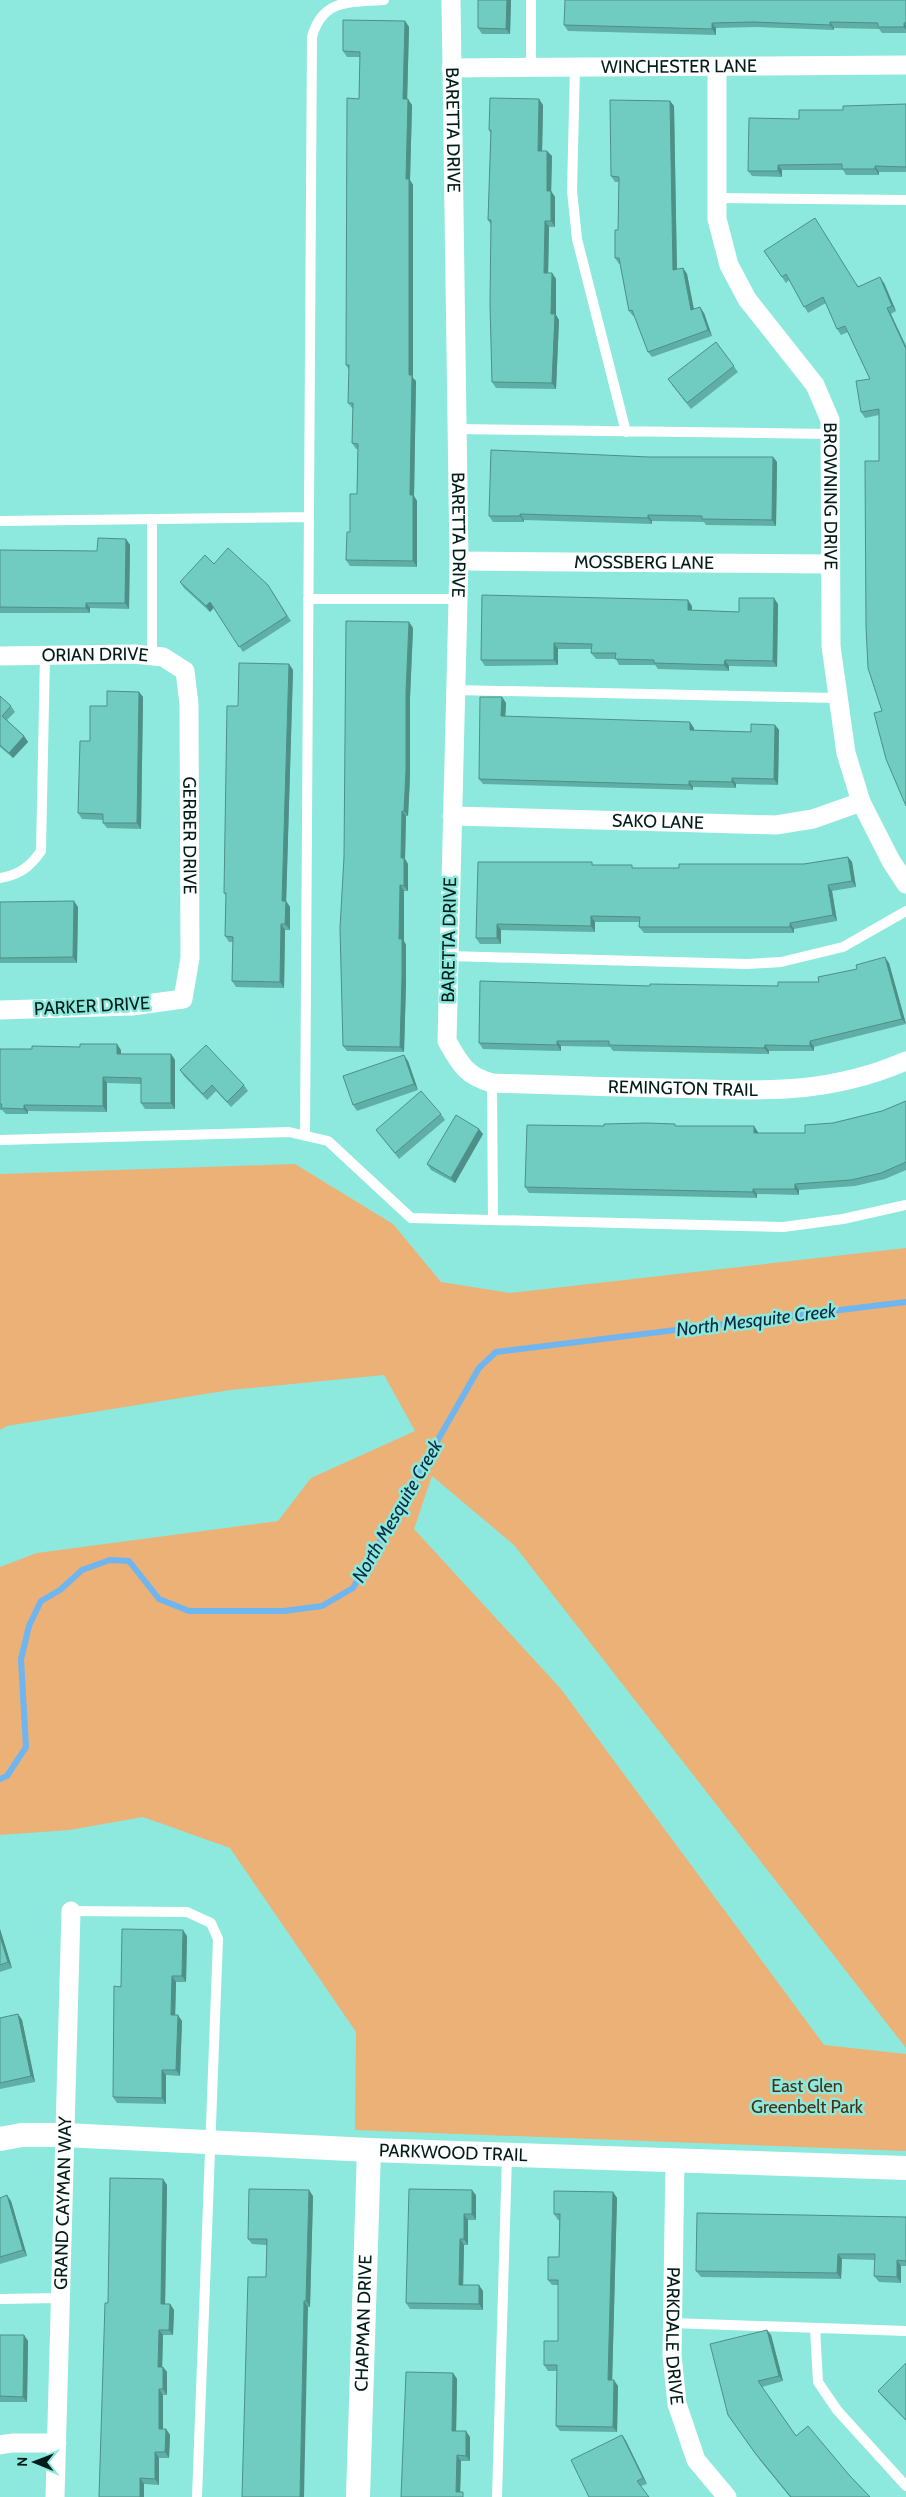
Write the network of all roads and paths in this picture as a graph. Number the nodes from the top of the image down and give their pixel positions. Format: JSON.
{"nodes":[{"id":1,"x":384,"y":0,"type":"edge"},
{"id":2,"x":451,"y":0,"type":"edge"},
{"id":3,"x":531,"y":0,"type":"edge"},
{"id":4,"x":906,"y":65,"type":"edge"},
{"id":5,"x":451,"y":68,"type":"junction"},
{"id":6,"x":531,"y":68,"type":"junction"},
{"id":7,"x":575,"y":68,"type":"junction"},
{"id":8,"x":717,"y":68,"type":"junction"},
{"id":9,"x":717,"y":198,"type":"junction"},
{"id":10,"x":906,"y":200,"type":"edge"},
{"id":11,"x":457,"y":430,"type":"junction"},
{"id":12,"x":626,"y":432,"type":"junction"},
{"id":13,"x":830,"y":434,"type":"junction"},
{"id":14,"x":309,"y":517,"type":"junction"},
{"id":15,"x":152,"y":519,"type":"junction"},
{"id":16,"x":0,"y":522,"type":"edge"},
{"id":17,"x":459,"y":561,"type":"junction"},
{"id":18,"x":830,"y":564,"type":"junction"},
{"id":19,"x":308,"y":599,"type":"junction"},
{"id":20,"x":458,"y":599,"type":"junction"},
{"id":21,"x":45,"y":655,"type":"junction"},
{"id":22,"x":0,"y":656,"type":"edge"},
{"id":23,"x":152,"y":656,"type":"junction"},
{"id":24,"x":184,"y":671,"type":"joint"},
{"id":25,"x":455,"y":690,"type":"junction"},
{"id":26,"x":839,"y":698,"type":"junction"},
{"id":27,"x":861,"y":802,"type":"junction"},
{"id":28,"x":452,"y":816,"type":"junction"},
{"id":29,"x":0,"y":878,"type":"edge"},
{"id":30,"x":906,"y":884,"type":"edge"},
{"id":31,"x":906,"y":911,"type":"edge"},
{"id":32,"x":449,"y":956,"type":"junction"},
{"id":33,"x":183,"y":999,"type":"joint"},
{"id":34,"x":0,"y":1010,"type":"edge"},
{"id":35,"x":906,"y":1061,"type":"edge"},
{"id":36,"x":461,"y":1066,"type":"joint"},
{"id":37,"x":492,"y":1083,"type":"junction"},
{"id":38,"x":305,"y":1136,"type":"junction"},
{"id":39,"x":0,"y":1140,"type":"edge"},
{"id":40,"x":906,"y":1205,"type":"edge"},
{"id":41,"x":493,"y":1220,"type":"junction"},
{"id":42,"x":71,"y":1911,"type":"joint"},
{"id":43,"x":65,"y":2136,"type":"junction"},
{"id":44,"x":0,"y":2139,"type":"edge"},
{"id":45,"x":208,"y":2142,"type":"junction"},
{"id":46,"x":369,"y":2150,"type":"junction"},
{"id":47,"x":507,"y":2155,"type":"junction"},
{"id":48,"x":674,"y":2160,"type":"junction"},
{"id":49,"x":906,"y":2168,"type":"edge"},
{"id":50,"x":61,"y":2298,"type":"junction"},
{"id":51,"x":0,"y":2299,"type":"edge"},
{"id":52,"x":672,"y":2323,"type":"junction"},
{"id":53,"x":815,"y":2328,"type":"junction"},
{"id":54,"x":906,"y":2331,"type":"edge"},
{"id":55,"x":57,"y":2443,"type":"junction"},
{"id":56,"x":0,"y":2446,"type":"edge"},
{"id":57,"x":906,"y":2486,"type":"edge"},
{"id":58,"x":55,"y":2497,"type":"edge"},
{"id":59,"x":197,"y":2497,"type":"edge"},
{"id":60,"x":358,"y":2497,"type":"edge"},
{"id":61,"x":497,"y":2497,"type":"edge"},
{"id":62,"x":727,"y":2497,"type":"edge"}],
"edges":[{"from":1,"to":14,"type":"lane"},
{"from":2,"to":5,"type":"street","name":"BARETTA DRIVE"},
{"from":3,"to":6,"type":"lane"},
{"from":4,"to":8,"type":"street","name":"WINCHESTER LANE"},
{"from":5,"to":6,"type":"street","name":"WINCHESTER LANE"},
{"from":5,"to":11,"type":"street","name":"BARETTA DRIVE"},
{"from":6,"to":7,"type":"street","name":"WINCHESTER LANE"},
{"from":7,"to":8,"type":"street","name":"WINCHESTER LANE"},
{"from":7,"to":12,"type":"lane"},
{"from":8,"to":9,"type":"street","name":"BROWNING DRIVE"},
{"from":9,"to":10,"type":"lane"},
{"from":9,"to":13,"type":"street","name":"BROWNING DRIVE"},
{"from":11,"to":12,"type":"lane"},
{"from":11,"to":17,"type":"street","name":"BARETTA DRIVE"},
{"from":12,"to":13,"type":"lane"},
{"from":13,"to":18,"type":"street","name":"BROWNING DRIVE"},
{"from":14,"to":15,"type":"lane"},
{"from":14,"to":19,"type":"lane"},
{"from":15,"to":16,"type":"lane"},
{"from":15,"to":23,"type":"lane"},
{"from":17,"to":18,"type":"street","name":"MOSSBERG LANE"},
{"from":17,"to":20,"type":"street","name":"BARETTA DRIVE"},
{"from":18,"to":26,"type":"street","name":"BROWNING DRIVE"},
{"from":19,"to":20,"type":"lane"},
{"from":19,"to":38,"type":"lane"},
{"from":20,"to":25,"type":"street","name":"BARETTA DRIVE"},
{"from":21,"to":22,"type":"street","name":"ORIAN DRIVE"},
{"from":21,"to":23,"type":"street","name":"ORIAN DRIVE"},
{"from":21,"to":29,"type":"lane"},
{"from":23,"to":24,"type":"street","name":"ORIAN DRIVE"},
{"from":24,"to":33,"type":"street","name":"GERBER DRIVE"},
{"from":25,"to":26,"type":"lane"},
{"from":25,"to":28,"type":"street","name":"BARETTA DRIVE"},
{"from":26,"to":27,"type":"street","name":"BROWNING DRIVE"},
{"from":27,"to":28,"type":"street","name":"SAKO LANE"},
{"from":27,"to":30,"type":"street","name":"BROWNING DRIVE"},
{"from":28,"to":32,"type":"street","name":"BARETTA DRIVE"},
{"from":31,"to":32,"type":"lane"},
{"from":32,"to":36,"type":"street","name":"BARETTA DRIVE"},
{"from":33,"to":34,"type":"street","name":"PARKER DRIVE"},
{"from":35,"to":37,"type":"street","name":"REMINGTON TRAIL"},
{"from":36,"to":37,"type":"street","name":"REMINGTON TRAIL"},
{"from":37,"to":41,"type":"lane"},
{"from":38,"to":39,"type":"lane"},
{"from":38,"to":41,"type":"lane"},
{"from":40,"to":41,"type":"lane"},
{"from":42,"to":43,"type":"street","name":"GRAND CAYMAN WAY"},
{"from":42,"to":45,"type":"lane"},
{"from":43,"to":44,"type":"street","name":"PARKWOOD TRAIL"},
{"from":43,"to":45,"type":"street","name":"PARKWOOD TRAIL"},
{"from":43,"to":50,"type":"street","name":"GRAND CAYMAN WAY"},
{"from":45,"to":46,"type":"street","name":"PARKWOOD TRAIL"},
{"from":45,"to":59,"type":"lane"},
{"from":46,"to":47,"type":"street","name":"PARKWOOD TRAIL"},
{"from":46,"to":60,"type":"street","name":"CHAPMAN DRIVE"},
{"from":47,"to":48,"type":"street","name":"PARKWOOD TRAIL"},
{"from":47,"to":61,"type":"lane"},
{"from":48,"to":49,"type":"street","name":"PARKWOOD TRAIL"},
{"from":48,"to":52,"type":"street","name":"PARKDALE DRIVE"},
{"from":50,"to":51,"type":"lane"},
{"from":50,"to":55,"type":"street","name":"GRAND CAYMAN WAY"},
{"from":52,"to":53,"type":"lane"},
{"from":52,"to":62,"type":"street","name":"PARKDALE DRIVE"},
{"from":53,"to":54,"type":"lane"},
{"from":53,"to":57,"type":"lane"},
{"from":55,"to":56,"type":"street"},
{"from":55,"to":58,"type":"street","name":"GRAND CAYMAN WAY"}]}
